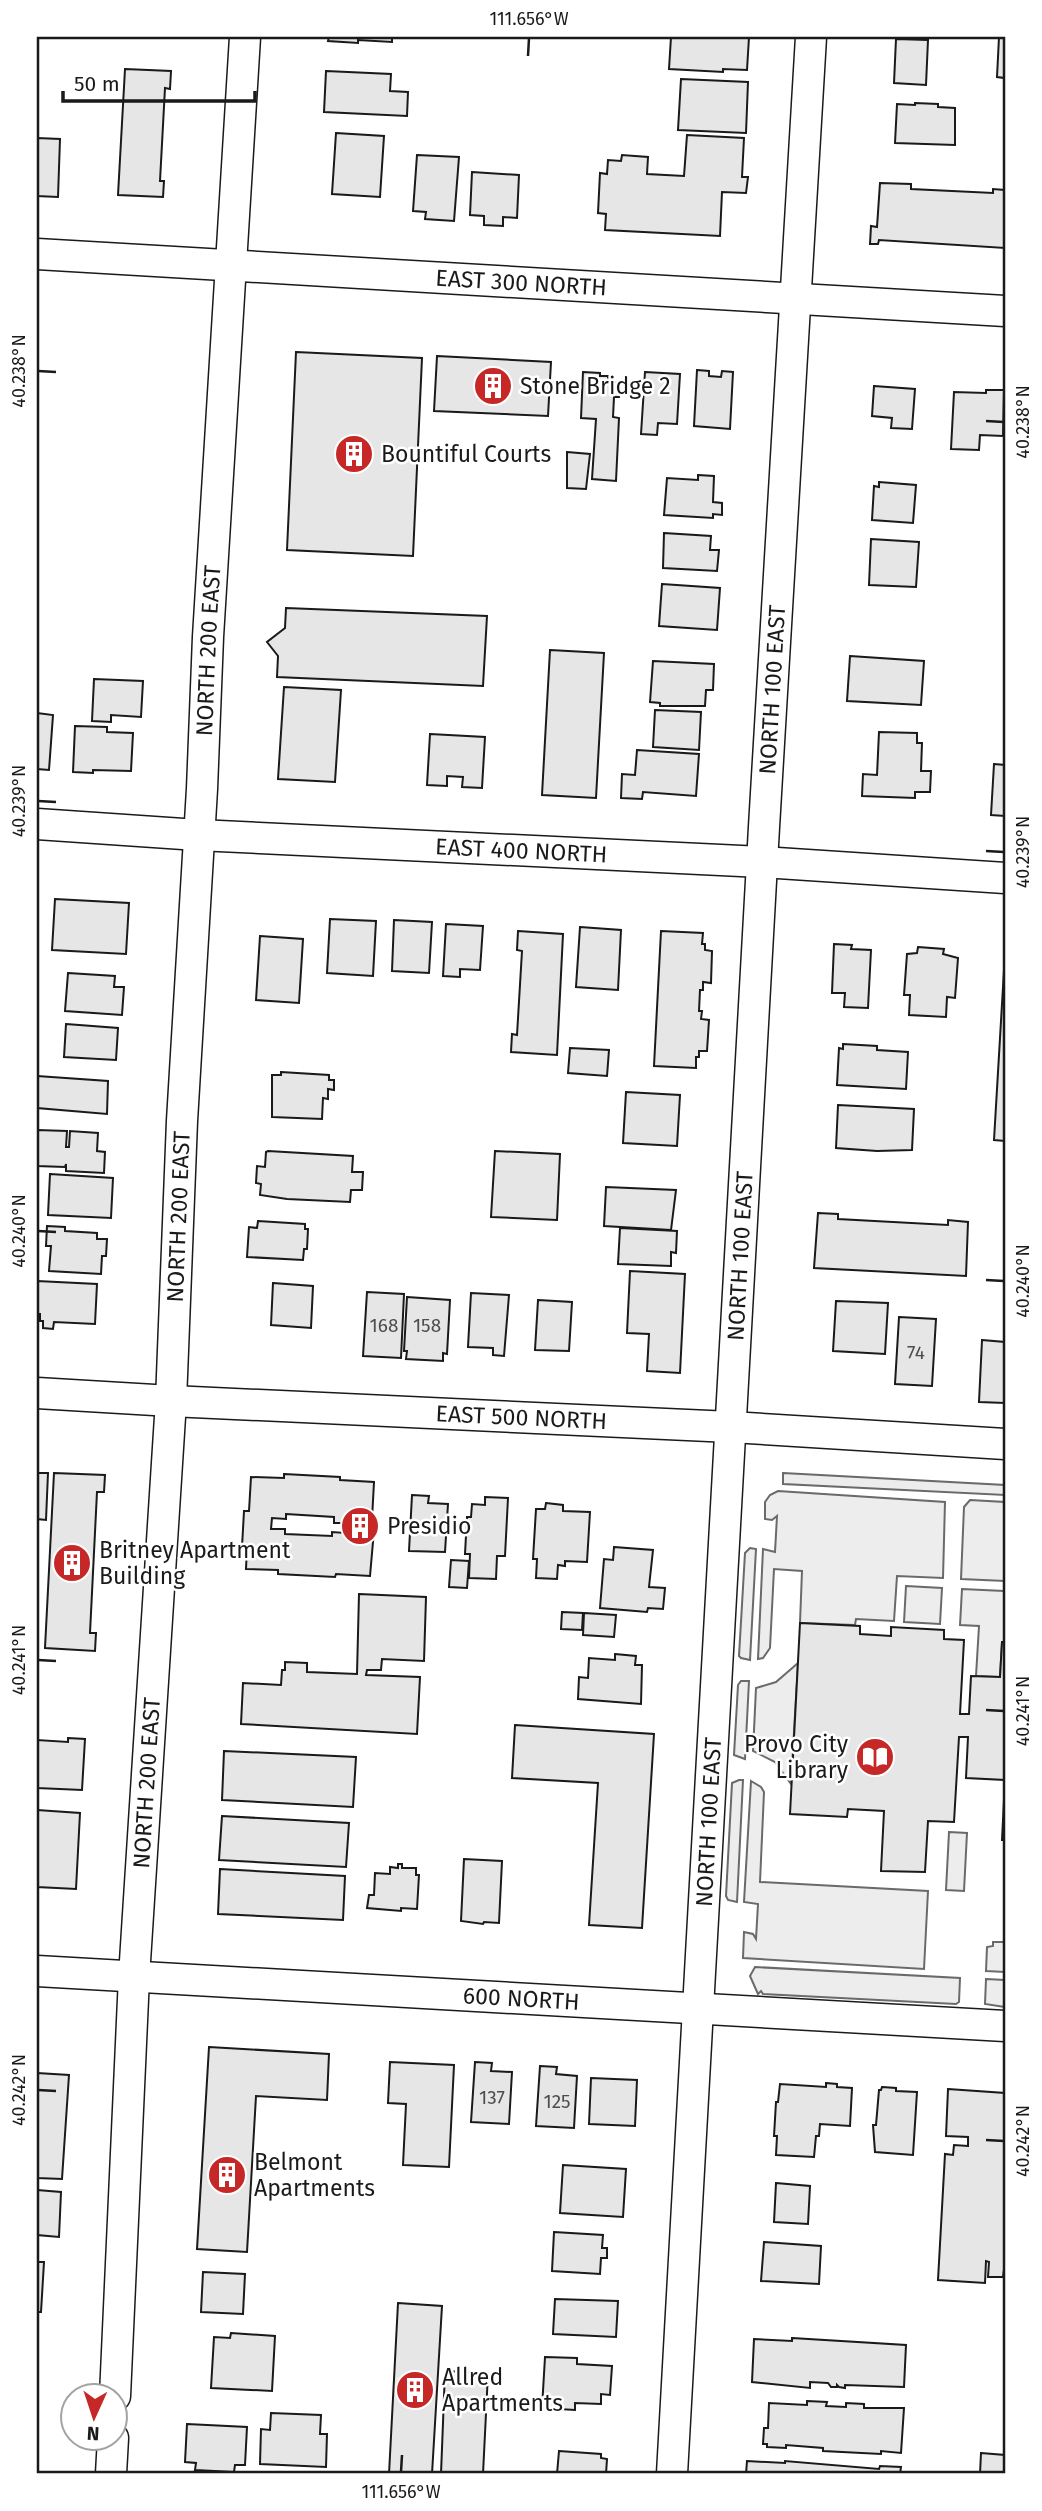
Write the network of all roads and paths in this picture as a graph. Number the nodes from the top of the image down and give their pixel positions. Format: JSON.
{"nodes":[{"id":1,"x":245,"y":37,"type":"edge"},
{"id":2,"x":811,"y":37,"type":"edge"},
{"id":3,"x":37,"y":254,"type":"edge"},
{"id":4,"x":232,"y":267,"type":"junction"},
{"id":5,"x":796,"y":301,"type":"junction"},
{"id":6,"x":1005,"y":311,"type":"edge"},
{"id":7,"x":37,"y":824,"type":"edge"},
{"id":8,"x":198,"y":835,"type":"junction"},
{"id":9,"x":762,"y":862,"type":"junction"},
{"id":10,"x":1005,"y":878,"type":"edge"},
{"id":11,"x":37,"y":1393,"type":"edge"},
{"id":12,"x":171,"y":1401,"type":"junction"},
{"id":13,"x":731,"y":1427,"type":"junction"},
{"id":14,"x":1005,"y":1444,"type":"edge"},
{"id":15,"x":37,"y":1971,"type":"edge"},
{"id":16,"x":134,"y":1977,"type":"junction"},
{"id":17,"x":699,"y":2009,"type":"junction"},
{"id":18,"x":1005,"y":2026,"type":"edge"},
{"id":19,"x":116,"y":2382,"type":"edge"},
{"id":20,"x":112,"y":2452,"type":"edge"},
{"id":21,"x":111,"y":2474,"type":"edge"},
{"id":22,"x":672,"y":2474,"type":"edge"}],
"edges":[{"from":1,"to":4,"type":"street","name":"NORTH 200 EAST"},
{"from":2,"to":5,"type":"street","name":"NORTH 100 EAST"},
{"from":3,"to":4,"type":"street","name":"EAST 300 NORTH"},
{"from":4,"to":5,"type":"street","name":"EAST 300 NORTH"},
{"from":4,"to":8,"type":"street","name":"NORTH 200 EAST"},
{"from":5,"to":6,"type":"street","name":"EAST 300 NORTH"},
{"from":5,"to":9,"type":"street","name":"NORTH 100 EAST"},
{"from":7,"to":8,"type":"street","name":"EAST 400 NORTH"},
{"from":8,"to":9,"type":"street","name":"EAST 400 NORTH"},
{"from":8,"to":12,"type":"street","name":"NORTH 200 EAST"},
{"from":9,"to":10,"type":"street","name":"EAST 400 NORTH"},
{"from":9,"to":13,"type":"street","name":"NORTH 100 EAST"},
{"from":11,"to":12,"type":"street","name":"EAST 500 NORTH"},
{"from":12,"to":13,"type":"street","name":"EAST 500 NORTH"},
{"from":12,"to":16,"type":"street","name":"NORTH 200 EAST"},
{"from":13,"to":14,"type":"street","name":"EAST 500 NORTH"},
{"from":13,"to":17,"type":"street","name":"NORTH 100 EAST"},
{"from":15,"to":16,"type":"street","name":"600 NORTH"},
{"from":16,"to":17,"type":"street","name":"600 NORTH"},
{"from":16,"to":19,"type":"street","name":"NORTH 200 EAST"},
{"from":17,"to":18,"type":"street","name":"600 NORTH"},
{"from":17,"to":22,"type":"street","name":"NORTH 100 EAST"},
{"from":20,"to":21,"type":"street"}]}
